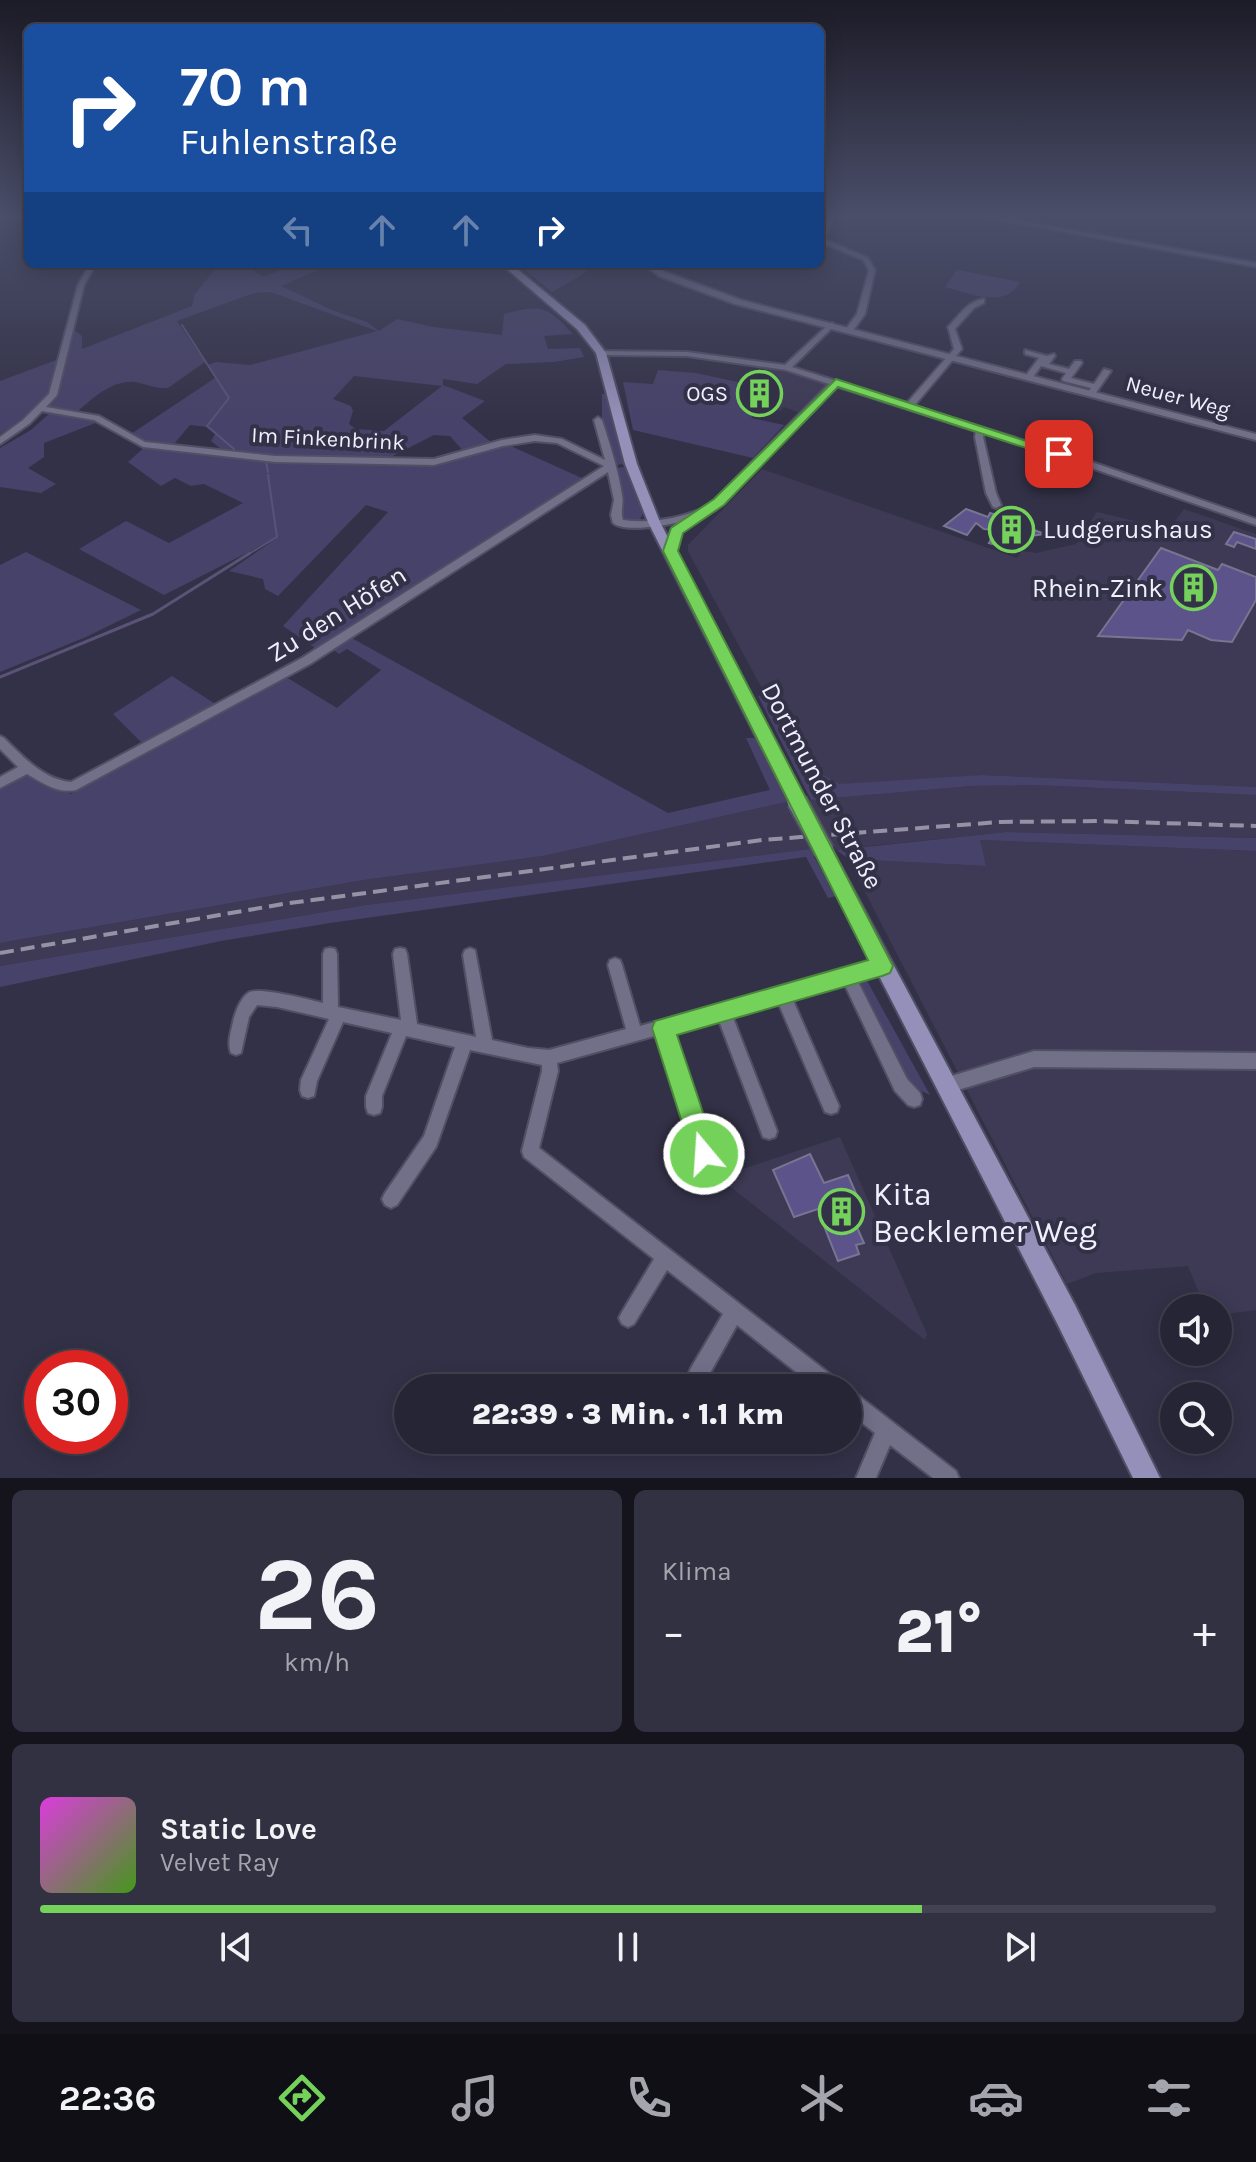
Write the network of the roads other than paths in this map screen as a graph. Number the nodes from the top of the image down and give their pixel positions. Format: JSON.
{"nodes":[{"id":1,"x":81,"y":285,"type":"edge"},
{"id":2,"x":531,"y":285,"type":"edge"},
{"id":3,"x":689,"y":285,"type":"edge"},
{"id":4,"x":868,"y":285,"type":"edge"},
{"id":5,"x":981,"y":301,"type":"dead end"},
{"id":6,"x":830,"y":325,"type":"junction"},
{"id":7,"x":849,"y":330,"type":"junction"},
{"id":8,"x":1028,"y":352,"type":"dead end"},
{"id":9,"x":601,"y":353,"type":"junction"},
{"id":10,"x":1051,"y":356,"type":"dead end"},
{"id":11,"x":950,"y":357,"type":"junction"},
{"id":12,"x":1078,"y":363,"type":"dead end"},
{"id":13,"x":1042,"y":364,"type":"junction"},
{"id":14,"x":787,"y":368,"type":"junction"},
{"id":15,"x":1107,"y":371,"type":"dead end"},
{"id":16,"x":1071,"y":372,"type":"junction"},
{"id":17,"x":1028,"y":378,"type":"junction"},
{"id":18,"x":836,"y":382,"type":"junction"},
{"id":19,"x":1092,"y":391,"type":"junction"},
{"id":20,"x":909,"y":406,"type":"junction"},
{"id":21,"x":40,"y":408,"type":"junction"},
{"id":22,"x":598,"y":420,"type":"dead end"},
{"id":23,"x":981,"y":429,"type":"junction"},
{"id":24,"x":1256,"y":437,"type":"edge"},
{"id":25,"x":0,"y":441,"type":"edge"},
{"id":26,"x":611,"y":466,"type":"junction"},
{"id":27,"x":996,"y":505,"type":"dead end"},
{"id":28,"x":699,"y":515,"type":"junction"},
{"id":29,"x":689,"y":522,"type":"junction"},
{"id":30,"x":1256,"y":522,"type":"edge"},
{"id":31,"x":655,"y":525,"type":"junction"},
{"id":32,"x":671,"y":551,"type":"junction"},
{"id":33,"x":0,"y":741,"type":"edge"},
{"id":34,"x":27,"y":768,"type":"junction"},
{"id":35,"x":0,"y":783,"type":"edge"},
{"id":36,"x":330,"y":954,"type":"dead end"},
{"id":37,"x":400,"y":954,"type":"dead end"},
{"id":38,"x":470,"y":955,"type":"dead end"},
{"id":39,"x":615,"y":965,"type":"dead end"},
{"id":40,"x":882,"y":966,"type":"junction"},
{"id":41,"x":848,"y":976,"type":"junction"},
{"id":42,"x":783,"y":995,"type":"junction"},
{"id":43,"x":723,"y":1011,"type":"junction"},
{"id":44,"x":335,"y":1014,"type":"junction"},
{"id":45,"x":663,"y":1028,"type":"junction"},
{"id":46,"x":406,"y":1029,"type":"junction"},
{"id":47,"x":635,"y":1035,"type":"junction"},
{"id":48,"x":465,"y":1042,"type":"junction"},
{"id":49,"x":485,"y":1047,"type":"junction"},
{"id":50,"x":236,"y":1048,"type":"dead end"},
{"id":51,"x":549,"y":1058,"type":"junction"},
{"id":52,"x":1256,"y":1061,"type":"edge"},
{"id":53,"x":945,"y":1086,"type":"junction"},
{"id":54,"x":308,"y":1090,"type":"dead end"},
{"id":55,"x":914,"y":1099,"type":"dead end"},
{"id":56,"x":831,"y":1106,"type":"dead end"},
{"id":57,"x":374,"y":1107,"type":"dead end"},
{"id":58,"x":769,"y":1131,"type":"dead end"},
{"id":59,"x":704,"y":1154,"type":"dead end"},
{"id":60,"x":391,"y":1199,"type":"dead end"},
{"id":61,"x":664,"y":1259,"type":"junction"},
{"id":62,"x":734,"y":1312,"type":"junction"},
{"id":63,"x":628,"y":1318,"type":"dead end"},
{"id":64,"x":807,"y":1369,"type":"junction"},
{"id":65,"x":699,"y":1374,"type":"edge"},
{"id":66,"x":805,"y":1374,"type":"edge"},
{"id":67,"x":814,"y":1374,"type":"edge"},
{"id":68,"x":862,"y":1411,"type":"edge"},
{"id":69,"x":887,"y":1430,"type":"junction"},
{"id":70,"x":940,"y":1475,"type":"edge"},
{"id":71,"x":866,"y":1478,"type":"edge"},
{"id":72,"x":1147,"y":1478,"type":"edge"}],
"edges":[{"from":1,"to":21,"type":"street"},
{"from":2,"to":9,"type":"main road","name":"Dortmunder Straße"},
{"from":3,"to":6,"type":"street","name":"Neuer Weg"},
{"from":4,"to":7,"type":"street"},
{"from":5,"to":11,"type":"street"},
{"from":6,"to":7,"type":"street","name":"Neuer Weg"},
{"from":6,"to":14,"type":"street"},
{"from":7,"to":11,"type":"street","name":"Neuer Weg"},
{"from":8,"to":13,"type":"street"},
{"from":9,"to":14,"type":"street"},
{"from":9,"to":31,"type":"main road","name":"Dortmunder Straße"},
{"from":10,"to":13,"type":"street"},
{"from":11,"to":17,"type":"street","name":"Neuer Weg"},
{"from":11,"to":20,"type":"street"},
{"from":12,"to":16,"type":"street"},
{"from":13,"to":16,"type":"street","name":"Neuer Weg"},
{"from":13,"to":17,"type":"street"},
{"from":14,"to":18,"type":"street"},
{"from":15,"to":19,"type":"street","name":"Neuer Weg"},
{"from":16,"to":19,"type":"street","name":"Neuer Weg"},
{"from":17,"to":19,"type":"street","name":"Neuer Weg"},
{"from":18,"to":20,"type":"street"},
{"from":18,"to":28,"type":"street"},
{"from":19,"to":24,"type":"street","name":"Neuer Weg"},
{"from":20,"to":23,"type":"street"},
{"from":21,"to":25,"type":"street"},
{"from":21,"to":26,"type":"street","name":"Im Finkenbrink"},
{"from":22,"to":26,"type":"street"},
{"from":23,"to":27,"type":"street"},
{"from":23,"to":30,"type":"street"},
{"from":26,"to":31,"type":"street"},
{"from":26,"to":34,"type":"street","name":"Zu den Höfen"},
{"from":28,"to":29,"type":"street"},
{"from":28,"to":31,"type":"street"},
{"from":29,"to":31,"type":"street"},
{"from":29,"to":32,"type":"street"},
{"from":31,"to":32,"type":"main road","name":"Dortmunder Straße"},
{"from":32,"to":40,"type":"main road","name":"Dortmunder Straße","bridge":true},
{"from":33,"to":34,"type":"street","name":"Zu den Höfen"},
{"from":34,"to":35,"type":"street"},
{"from":36,"to":44,"type":"street"},
{"from":37,"to":46,"type":"street"},
{"from":38,"to":49,"type":"street"},
{"from":39,"to":47,"type":"street"},
{"from":40,"to":41,"type":"street"},
{"from":40,"to":53,"type":"main road","name":"Dortmunder Straße"},
{"from":41,"to":42,"type":"street"},
{"from":41,"to":55,"type":"street"},
{"from":42,"to":43,"type":"street"},
{"from":42,"to":56,"type":"street"},
{"from":43,"to":45,"type":"street"},
{"from":43,"to":58,"type":"street"},
{"from":44,"to":46,"type":"street"},
{"from":44,"to":50,"type":"street"},
{"from":44,"to":54,"type":"street"},
{"from":45,"to":47,"type":"street"},
{"from":45,"to":59,"type":"street"},
{"from":46,"to":48,"type":"street"},
{"from":46,"to":57,"type":"street"},
{"from":47,"to":51,"type":"street"},
{"from":48,"to":49,"type":"street"},
{"from":48,"to":60,"type":"street"},
{"from":49,"to":51,"type":"street"},
{"from":51,"to":61,"type":"street"},
{"from":52,"to":53,"type":"street"},
{"from":53,"to":72,"type":"main road","name":"Dortmunder Straße"},
{"from":61,"to":62,"type":"street"},
{"from":61,"to":63,"type":"street"},
{"from":62,"to":64,"type":"street"},
{"from":62,"to":65,"type":"street"},
{"from":64,"to":66,"type":"street"},
{"from":64,"to":67,"type":"street"},
{"from":68,"to":69,"type":"street"},
{"from":69,"to":70,"type":"street"},
{"from":69,"to":71,"type":"street"}]}
